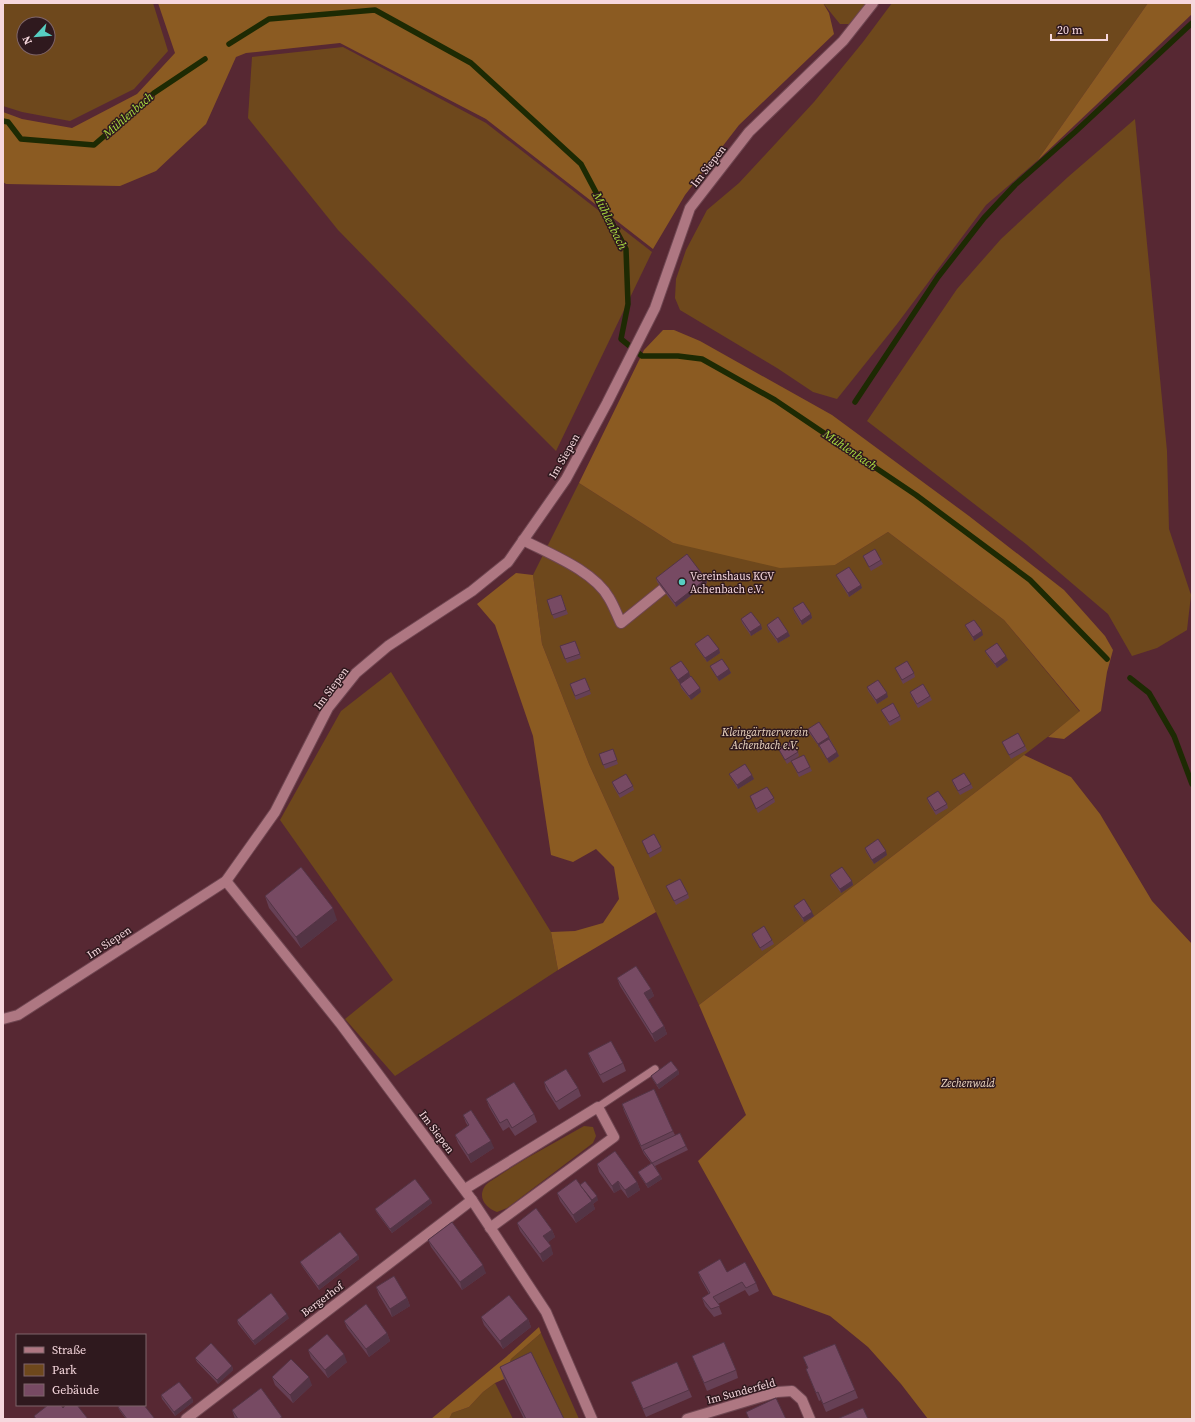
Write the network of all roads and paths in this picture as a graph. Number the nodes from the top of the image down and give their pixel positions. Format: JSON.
{"nodes":[{"id":1,"x":873,"y":3,"type":"edge"},
{"id":2,"x":523,"y":540,"type":"junction"},
{"id":3,"x":663,"y":589,"type":"edge"},
{"id":4,"x":226,"y":881,"type":"junction"},
{"id":5,"x":3,"y":1019,"type":"edge"},
{"id":6,"x":655,"y":1069,"type":"dead end"},
{"id":7,"x":598,"y":1107,"type":"junction"},
{"id":8,"x":465,"y":1189,"type":"junction"},
{"id":9,"x":472,"y":1200,"type":"junction"},
{"id":10,"x":490,"y":1228,"type":"junction"},
{"id":11,"x":186,"y":1419,"type":"edge"},
{"id":12,"x":592,"y":1419,"type":"edge"},
{"id":13,"x":687,"y":1419,"type":"edge"},
{"id":14,"x":810,"y":1419,"type":"edge"}],
"edges":[{"from":1,"to":2,"type":"street","name":"Im Siepen"},
{"from":2,"to":3,"type":"street"},
{"from":2,"to":4,"type":"street","name":"Im Siepen"},
{"from":4,"to":5,"type":"street","name":"Im Siepen"},
{"from":4,"to":8,"type":"street","name":"Im Siepen"},
{"from":6,"to":7,"type":"lane"},
{"from":7,"to":8,"type":"street"},
{"from":7,"to":10,"type":"street"},
{"from":8,"to":9,"type":"street","name":"Im Siepen"},
{"from":9,"to":10,"type":"street","name":"Im Siepen"},
{"from":9,"to":11,"type":"street","name":"Bergerhof"},
{"from":10,"to":12,"type":"street","name":"Im Siepen"},
{"from":13,"to":14,"type":"street","name":"Im Sunderfeld"}]}
